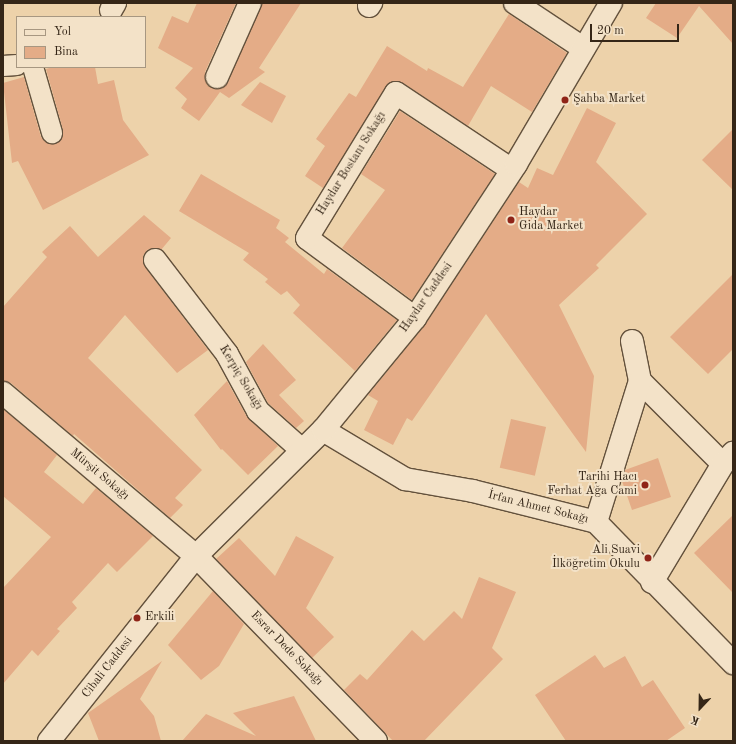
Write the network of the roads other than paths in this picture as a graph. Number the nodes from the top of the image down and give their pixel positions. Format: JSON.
{"nodes":[{"id":1,"x":250,"y":3,"type":"edge"},
{"id":2,"x":515,"y":3,"type":"edge"},
{"id":3,"x":611,"y":3,"type":"edge"},
{"id":4,"x":583,"y":48,"type":"junction"},
{"id":5,"x":16,"y":65,"type":"edge"},
{"id":6,"x":3,"y":66,"type":"edge"},
{"id":7,"x":33,"y":68,"type":"edge"},
{"id":8,"x":217,"y":77,"type":"dead end"},
{"id":9,"x":52,"y":133,"type":"dead end"},
{"id":10,"x":512,"y":170,"type":"junction"},
{"id":11,"x":155,"y":260,"type":"dead end"},
{"id":12,"x":415,"y":318,"type":"junction"},
{"id":13,"x":632,"y":341,"type":"dead end"},
{"id":14,"x":640,"y":381,"type":"junction"},
{"id":15,"x":3,"y":393,"type":"edge"},
{"id":16,"x":323,"y":430,"type":"junction"},
{"id":17,"x":302,"y":450,"type":"junction"},
{"id":18,"x":728,"y":458,"type":"edge"},
{"id":19,"x":596,"y":522,"type":"junction"},
{"id":20,"x":196,"y":556,"type":"junction"},
{"id":21,"x":652,"y":582,"type":"junction"},
{"id":22,"x":733,"y":663,"type":"edge"},
{"id":23,"x":49,"y":741,"type":"edge"},
{"id":24,"x":376,"y":741,"type":"edge"}],
"edges":[{"from":1,"to":8,"type":"street"},
{"from":2,"to":4,"type":"street"},
{"from":3,"to":4,"type":"street","name":"Haydar Caddesi"},
{"from":4,"to":10,"type":"street","name":"Haydar Caddesi"},
{"from":5,"to":6,"type":"street"},
{"from":7,"to":9,"type":"street"},
{"from":10,"to":12,"type":"street","name":"Haydar Caddesi"},
{"from":10,"to":12,"type":"street","name":"Haydar Bostanı Sokağı"},
{"from":11,"to":17,"type":"street","name":"Kerpiç Sokağı"},
{"from":12,"to":16,"type":"street","name":"Haydar Caddesi"},
{"from":13,"to":14,"type":"street"},
{"from":14,"to":18,"type":"street"},
{"from":14,"to":19,"type":"street"},
{"from":15,"to":20,"type":"street","name":"Mürşit Sokağı"},
{"from":16,"to":17,"type":"street","name":"Haydar Caddesi"},
{"from":16,"to":19,"type":"street","name":"İrfan Ahmet Sokağı"},
{"from":17,"to":20,"type":"street","name":"Haydar Caddesi"},
{"from":18,"to":21,"type":"street"},
{"from":19,"to":21,"type":"street","name":"İrfan Ahmet Sokağı"},
{"from":20,"to":23,"type":"street","name":"Cibali Caddesi"},
{"from":20,"to":24,"type":"street","name":"Esrar Dede Sokağı"},
{"from":21,"to":22,"type":"street","name":"İrfan Ahmet Sokağı"}]}
